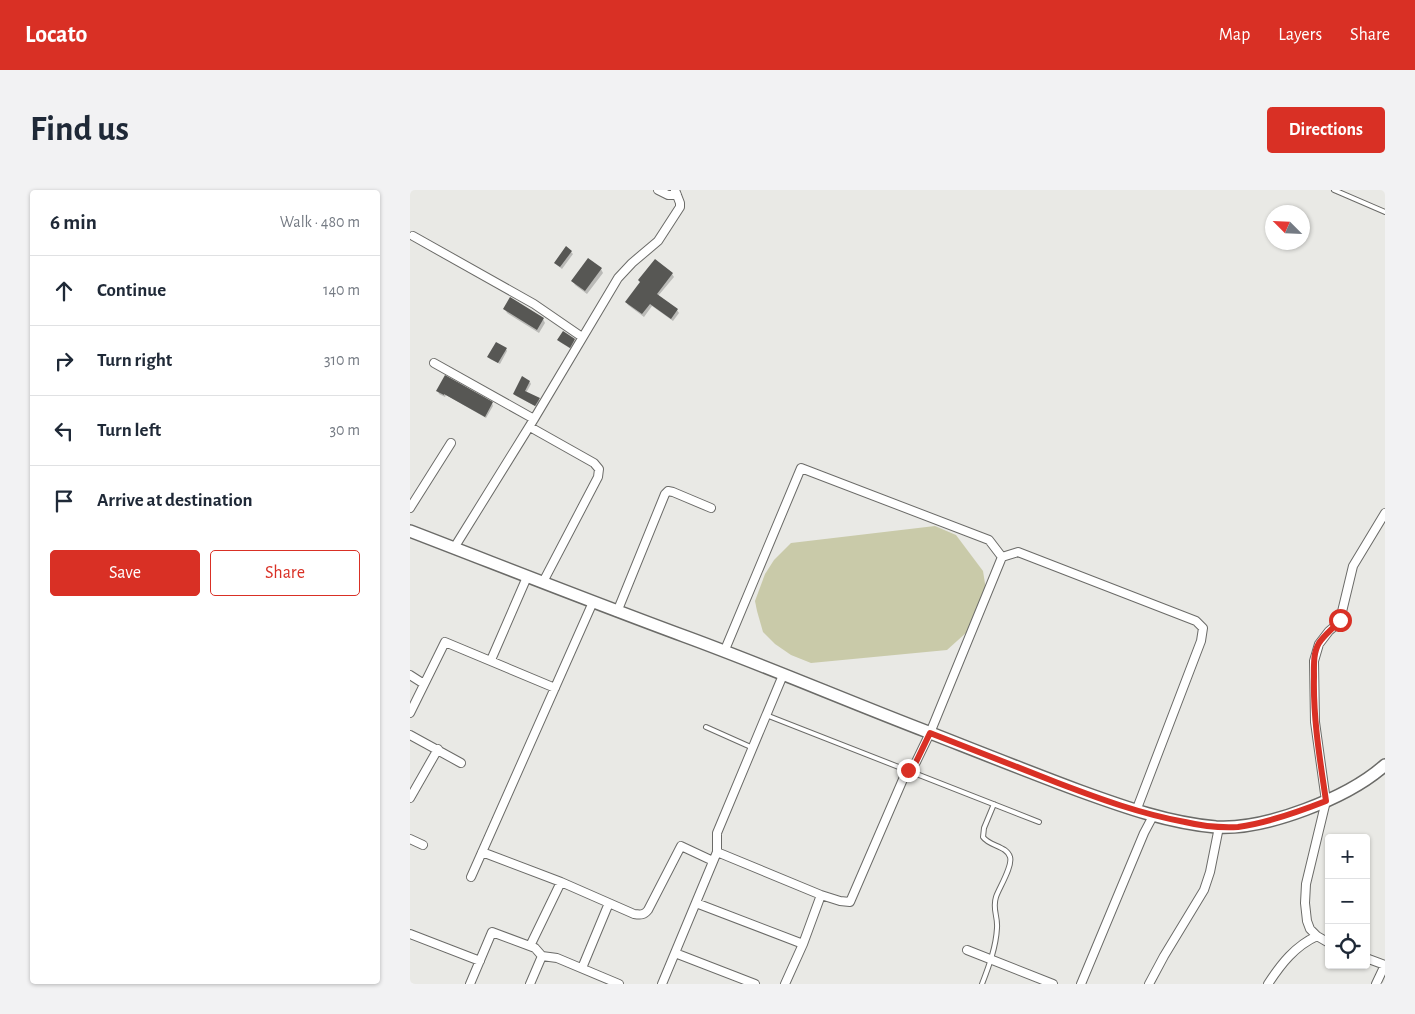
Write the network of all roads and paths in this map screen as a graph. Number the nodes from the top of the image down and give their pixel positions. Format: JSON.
{"nodes":[{"id":1,"x":658,"y":190,"type":"edge"},
{"id":2,"x":1334,"y":190,"type":"edge"},
{"id":3,"x":676,"y":193,"type":"edge"},
{"id":4,"x":1385,"y":212,"type":"edge"},
{"id":5,"x":413,"y":236,"type":"dead end"},
{"id":6,"x":582,"y":337,"type":"junction"},
{"id":7,"x":434,"y":363,"type":"dead end"},
{"id":8,"x":534,"y":419,"type":"junction"},
{"id":9,"x":530,"y":427,"type":"junction"},
{"id":10,"x":451,"y":443,"type":"dead end"},
{"id":11,"x":410,"y":508,"type":"edge"},
{"id":12,"x":711,"y":508,"type":"dead end"},
{"id":13,"x":1385,"y":513,"type":"edge"},
{"id":14,"x":410,"y":531,"type":"edge"},
{"id":15,"x":454,"y":548,"type":"junction"},
{"id":16,"x":1002,"y":557,"type":"junction"},
{"id":17,"x":527,"y":577,"type":"junction"},
{"id":18,"x":543,"y":582,"type":"junction"},
{"id":19,"x":593,"y":602,"type":"junction"},
{"id":20,"x":617,"y":612,"type":"junction"},
{"id":21,"x":724,"y":652,"type":"junction"},
{"id":22,"x":491,"y":660,"type":"junction"},
{"id":23,"x":410,"y":675,"type":"edge"},
{"id":24,"x":783,"y":675,"type":"junction"},
{"id":25,"x":424,"y":684,"type":"junction"},
{"id":26,"x":555,"y":688,"type":"junction"},
{"id":27,"x":410,"y":713,"type":"edge"},
{"id":28,"x":766,"y":715,"type":"junction"},
{"id":29,"x":706,"y":727,"type":"dead end"},
{"id":30,"x":930,"y":733,"type":"junction"},
{"id":31,"x":410,"y":735,"type":"edge"},
{"id":32,"x":752,"y":748,"type":"junction"},
{"id":33,"x":438,"y":750,"type":"junction"},
{"id":34,"x":461,"y":763,"type":"dead end"},
{"id":35,"x":1385,"y":764,"type":"edge"},
{"id":36,"x":908,"y":770,"type":"junction"},
{"id":37,"x":410,"y":798,"type":"edge"},
{"id":38,"x":1326,"y":801,"type":"junction"},
{"id":39,"x":994,"y":804,"type":"junction"},
{"id":40,"x":1136,"y":811,"type":"junction"},
{"id":41,"x":1154,"y":816,"type":"junction"},
{"id":42,"x":1039,"y":822,"type":"dead end"},
{"id":43,"x":1219,"y":827,"type":"junction"},
{"id":44,"x":410,"y":839,"type":"edge"},
{"id":45,"x":423,"y":845,"type":"dead end"},
{"id":46,"x":482,"y":852,"type":"junction"},
{"id":47,"x":717,"y":852,"type":"junction"},
{"id":48,"x":713,"y":860,"type":"junction"},
{"id":49,"x":471,"y":877,"type":"dead end"},
{"id":50,"x":561,"y":882,"type":"junction"},
{"id":51,"x":821,"y":895,"type":"junction"},
{"id":52,"x":609,"y":903,"type":"junction"},
{"id":53,"x":696,"y":903,"type":"junction"},
{"id":54,"x":410,"y":934,"type":"edge"},
{"id":55,"x":1317,"y":936,"type":"junction"},
{"id":56,"x":1325,"y":941,"type":"edge"},
{"id":57,"x":803,"y":944,"type":"junction"},
{"id":58,"x":530,"y":946,"type":"junction"},
{"id":59,"x":967,"y":950,"type":"dead end"},
{"id":60,"x":675,"y":953,"type":"junction"},
{"id":61,"x":542,"y":956,"type":"junction"},
{"id":62,"x":1370,"y":959,"type":"edge"},
{"id":63,"x":991,"y":960,"type":"junction"},
{"id":64,"x":480,"y":961,"type":"junction"},
{"id":65,"x":1385,"y":965,"type":"edge"},
{"id":66,"x":582,"y":968,"type":"junction"},
{"id":67,"x":470,"y":984,"type":"edge"},
{"id":68,"x":530,"y":984,"type":"edge"},
{"id":69,"x":619,"y":984,"type":"edge"},
{"id":70,"x":662,"y":984,"type":"edge"},
{"id":71,"x":756,"y":984,"type":"edge"},
{"id":72,"x":785,"y":984,"type":"edge"},
{"id":73,"x":982,"y":984,"type":"edge"},
{"id":74,"x":1053,"y":984,"type":"edge"},
{"id":75,"x":1080,"y":984,"type":"edge"},
{"id":76,"x":1149,"y":984,"type":"edge"},
{"id":77,"x":1268,"y":984,"type":"edge"},
{"id":78,"x":1376,"y":984,"type":"edge"}],
"edges":[{"from":1,"to":3,"type":"street"},
{"from":2,"to":4,"type":"lane"},
{"from":3,"to":6,"type":"street"},
{"from":5,"to":6,"type":"street"},
{"from":6,"to":8,"type":"street"},
{"from":7,"to":8,"type":"street"},
{"from":8,"to":9,"type":"street"},
{"from":9,"to":15,"type":"street"},
{"from":9,"to":18,"type":"street"},
{"from":10,"to":11,"type":"street"},
{"from":12,"to":20,"type":"street"},
{"from":13,"to":38,"type":"street"},
{"from":14,"to":15,"type":"street"},
{"from":15,"to":17,"type":"street"},
{"from":16,"to":21,"type":"street"},
{"from":16,"to":30,"type":"street"},
{"from":16,"to":40,"type":"street"},
{"from":17,"to":18,"type":"street"},
{"from":17,"to":22,"type":"street"},
{"from":18,"to":19,"type":"street"},
{"from":19,"to":20,"type":"street"},
{"from":19,"to":26,"type":"street"},
{"from":20,"to":21,"type":"street"},
{"from":21,"to":24,"type":"street"},
{"from":22,"to":25,"type":"street"},
{"from":22,"to":26,"type":"street"},
{"from":23,"to":25,"type":"street"},
{"from":24,"to":28,"type":"street"},
{"from":24,"to":30,"type":"street"},
{"from":25,"to":27,"type":"street"},
{"from":26,"to":46,"type":"street"},
{"from":28,"to":32,"type":"street"},
{"from":28,"to":36,"type":"lane"},
{"from":29,"to":32,"type":"lane"},
{"from":30,"to":36,"type":"street"},
{"from":30,"to":40,"type":"street"},
{"from":31,"to":33,"type":"street"},
{"from":32,"to":47,"type":"street"},
{"from":33,"to":34,"type":"street"},
{"from":33,"to":37,"type":"street"},
{"from":35,"to":38,"type":"street"},
{"from":36,"to":39,"type":"lane"},
{"from":36,"to":51,"type":"street"},
{"from":38,"to":43,"type":"street"},
{"from":38,"to":55,"type":"street"},
{"from":39,"to":42,"type":"lane"},
{"from":39,"to":63,"type":"lane"},
{"from":40,"to":41,"type":"street"},
{"from":41,"to":43,"type":"street"},
{"from":41,"to":75,"type":"street"},
{"from":43,"to":76,"type":"street"},
{"from":44,"to":45,"type":"street"},
{"from":46,"to":49,"type":"street"},
{"from":46,"to":50,"type":"street"},
{"from":47,"to":48,"type":"street"},
{"from":47,"to":51,"type":"street"},
{"from":48,"to":52,"type":"street"},
{"from":48,"to":53,"type":"street"},
{"from":50,"to":52,"type":"street"},
{"from":50,"to":58,"type":"street"},
{"from":51,"to":57,"type":"street"},
{"from":52,"to":66,"type":"street"},
{"from":53,"to":57,"type":"street"},
{"from":53,"to":60,"type":"street"},
{"from":54,"to":64,"type":"street"},
{"from":55,"to":56,"type":"street"},
{"from":55,"to":77,"type":"street"},
{"from":57,"to":72,"type":"street"},
{"from":58,"to":61,"type":"street"},
{"from":58,"to":64,"type":"street"},
{"from":59,"to":63,"type":"street"},
{"from":60,"to":70,"type":"street"},
{"from":60,"to":71,"type":"street"},
{"from":61,"to":66,"type":"street"},
{"from":61,"to":68,"type":"street"},
{"from":62,"to":65,"type":"street"},
{"from":63,"to":73,"type":"lane"},
{"from":63,"to":74,"type":"street"},
{"from":64,"to":67,"type":"street"},
{"from":65,"to":78,"type":"street"},
{"from":66,"to":69,"type":"street"}]}
